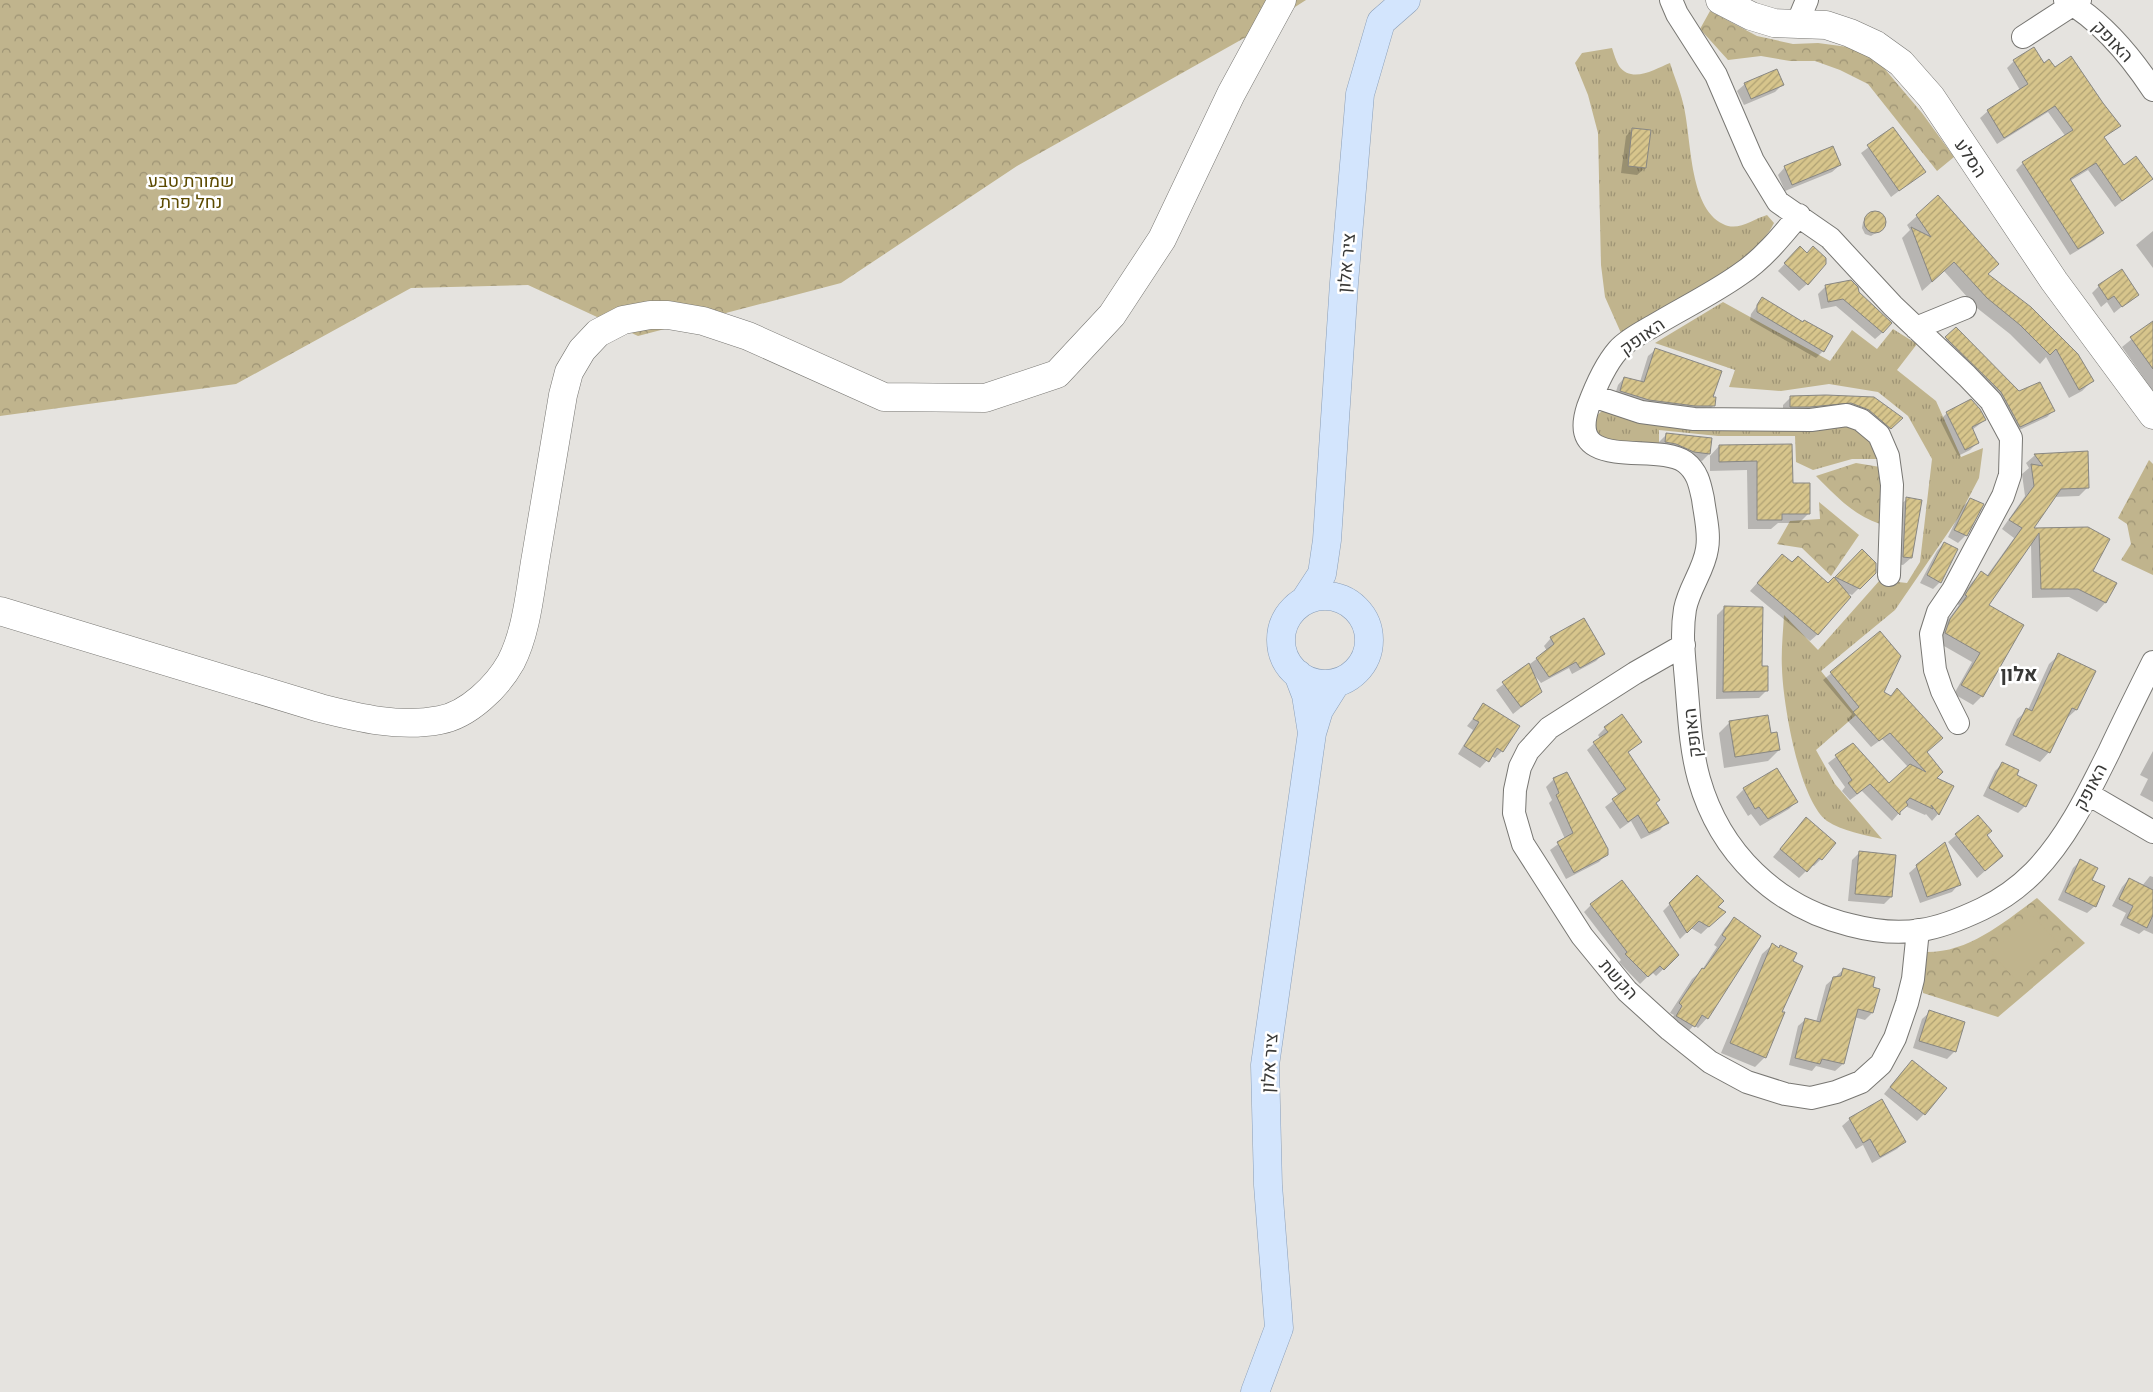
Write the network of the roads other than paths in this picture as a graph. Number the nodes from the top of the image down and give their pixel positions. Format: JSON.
{"nodes":[{"id":1,"x":1282,"y":0,"type":"edge"},
{"id":2,"x":1406,"y":0,"type":"edge"},
{"id":3,"x":1671,"y":0,"type":"edge"},
{"id":4,"x":1720,"y":0,"type":"edge"},
{"id":5,"x":2073,"y":1,"type":"edge"},
{"id":6,"x":1802,"y":12,"type":"edge"},
{"id":7,"x":2023,"y":37,"type":"dead end"},
{"id":8,"x":2153,"y":90,"type":"edge"},
{"id":9,"x":1800,"y":215,"type":"junction"},
{"id":10,"x":1965,"y":308,"type":"dead end"},
{"id":11,"x":1916,"y":328,"type":"junction"},
{"id":12,"x":1593,"y":396,"type":"junction"},
{"id":13,"x":2153,"y":415,"type":"edge"},
{"id":14,"x":1328,"y":540,"type":"junction"},
{"id":15,"x":1889,"y":575,"type":"dead end"},
{"id":16,"x":1305,"y":600,"type":"junction"},
{"id":17,"x":1352,"y":605,"type":"junction"},
{"id":18,"x":0,"y":611,"type":"edge"},
{"id":19,"x":1684,"y":645,"type":"junction"},
{"id":20,"x":2153,"y":662,"type":"edge"},
{"id":21,"x":1298,"y":674,"type":"junction"},
{"id":22,"x":1336,"y":683,"type":"junction"},
{"id":23,"x":1958,"y":723,"type":"dead end"},
{"id":24,"x":1312,"y":732,"type":"junction"},
{"id":25,"x":2088,"y":794,"type":"junction"},
{"id":26,"x":2153,"y":832,"type":"edge"},
{"id":27,"x":1918,"y":930,"type":"junction"},
{"id":28,"x":1255,"y":1392,"type":"edge"}],
"edges":[{"from":1,"to":18,"type":"street"},
{"from":2,"to":14,"type":"main road","name":"ציר אלון"},
{"from":3,"to":9,"type":"street"},
{"from":4,"to":6,"type":"street","name":"הסלע"},
{"from":5,"to":7,"type":"street"},
{"from":5,"to":8,"type":"street","name":"האופק"},
{"from":6,"to":13,"type":"street","name":"הסלע"},
{"from":9,"to":11,"type":"street"},
{"from":9,"to":12,"type":"street","name":"האופק"},
{"from":10,"to":11,"type":"street"},
{"from":11,"to":23,"type":"street"},
{"from":12,"to":15,"type":"street"},
{"from":12,"to":19,"type":"street","name":"האופק"},
{"from":14,"to":16,"type":"main road","name":"ציר אלון"},
{"from":14,"to":17,"type":"main road","name":"ציר אלון"},
{"from":16,"to":17,"type":"main road"},
{"from":16,"to":21,"type":"main road"},
{"from":17,"to":22,"type":"main road"},
{"from":19,"to":27,"type":"street","name":"האופק"},
{"from":19,"to":27,"type":"street","name":"הקשת"},
{"from":20,"to":25,"type":"street","name":"האופק"},
{"from":21,"to":22,"type":"main road"},
{"from":21,"to":24,"type":"main road","name":"ציר אלון"},
{"from":22,"to":24,"type":"main road","name":"ציר אלון"},
{"from":24,"to":28,"type":"main road","name":"ציר אלון"},
{"from":25,"to":26,"type":"street"},
{"from":25,"to":27,"type":"street","name":"האופק"}]}
